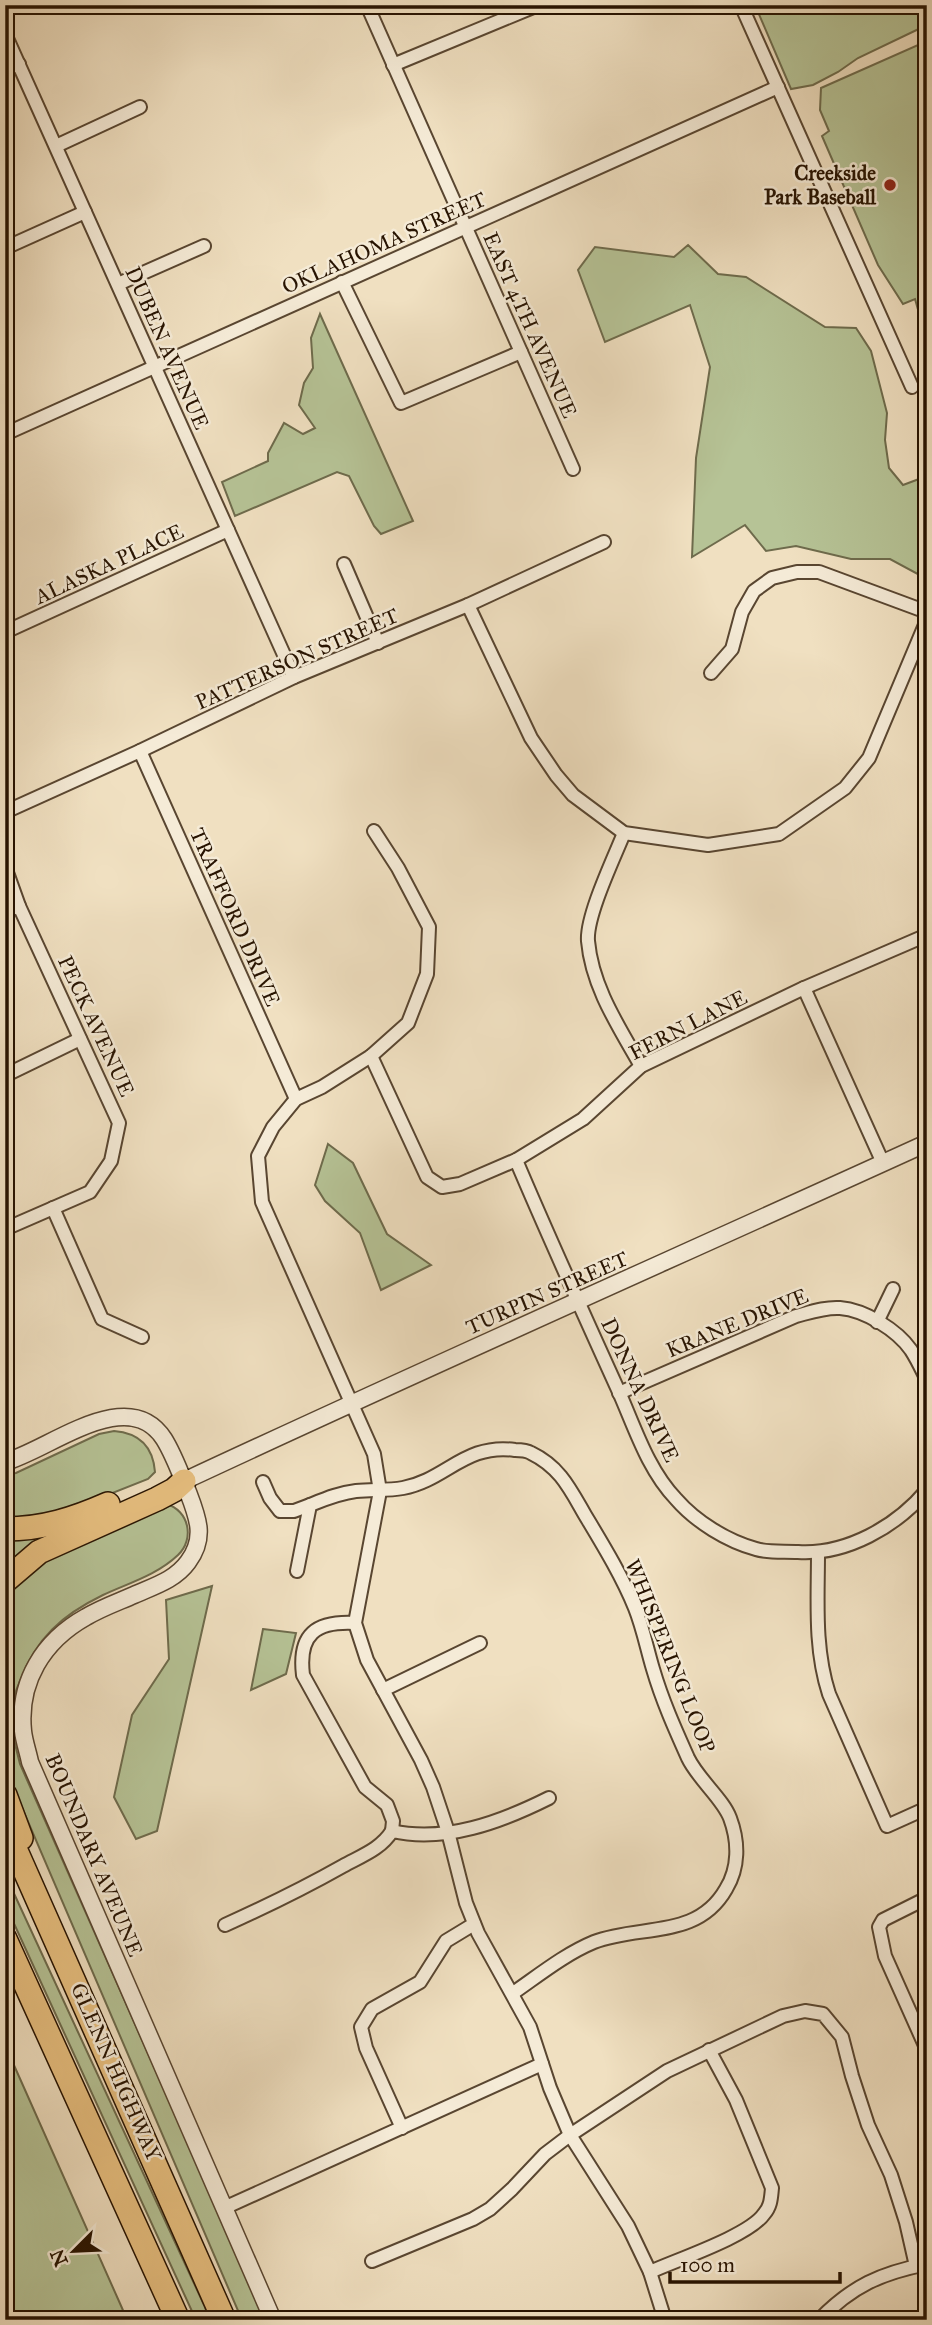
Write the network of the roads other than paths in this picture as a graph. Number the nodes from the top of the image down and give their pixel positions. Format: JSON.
{"nodes":[{"id":1,"x":367,"y":5,"type":"edge"},
{"id":2,"x":538,"y":5,"type":"edge"},
{"id":3,"x":741,"y":5,"type":"edge"},
{"id":4,"x":5,"y":34,"type":"edge"},
{"id":5,"x":19,"y":64,"type":"junction"},
{"id":6,"x":393,"y":65,"type":"junction"},
{"id":7,"x":5,"y":70,"type":"edge"},
{"id":8,"x":778,"y":87,"type":"junction"},
{"id":9,"x":140,"y":107,"type":"dead end"},
{"id":10,"x":56,"y":146,"type":"junction"},
{"id":11,"x":85,"y":212,"type":"junction"},
{"id":12,"x":465,"y":227,"type":"junction"},
{"id":13,"x":204,"y":246,"type":"dead end"},
{"id":14,"x":5,"y":248,"type":"edge"},
{"id":15,"x":342,"y":282,"type":"junction"},
{"id":16,"x":118,"y":284,"type":"junction"},
{"id":17,"x":521,"y":352,"type":"junction"},
{"id":18,"x":155,"y":367,"type":"junction"},
{"id":19,"x":912,"y":387,"type":"dead end"},
{"id":20,"x":5,"y":434,"type":"edge"},
{"id":21,"x":573,"y":469,"type":"dead end"},
{"id":22,"x":228,"y":530,"type":"junction"},
{"id":23,"x":604,"y":542,"type":"dead end"},
{"id":24,"x":344,"y":564,"type":"dead end"},
{"id":25,"x":468,"y":605,"type":"junction"},
{"id":26,"x":927,"y":612,"type":"edge"},
{"id":27,"x":927,"y":620,"type":"edge"},
{"id":28,"x":5,"y":632,"type":"edge"},
{"id":29,"x":378,"y":643,"type":"junction"},
{"id":30,"x":711,"y":673,"type":"dead end"},
{"id":31,"x":294,"y":677,"type":"junction"},
{"id":32,"x":140,"y":751,"type":"junction"},
{"id":33,"x":5,"y":812,"type":"edge"},
{"id":34,"x":374,"y":831,"type":"dead end"},
{"id":35,"x":624,"y":833,"type":"junction"},
{"id":36,"x":5,"y":867,"type":"edge"},
{"id":37,"x":19,"y":905,"type":"junction"},
{"id":38,"x":5,"y":912,"type":"edge"},
{"id":39,"x":927,"y":935,"type":"edge"},
{"id":40,"x":804,"y":988,"type":"junction"},
{"id":41,"x":80,"y":1039,"type":"junction"},
{"id":42,"x":371,"y":1056,"type":"junction"},
{"id":43,"x":641,"y":1066,"type":"junction"},
{"id":44,"x":8,"y":1074,"type":"dead end"},
{"id":45,"x":296,"y":1099,"type":"junction"},
{"id":46,"x":927,"y":1143,"type":"edge"},
{"id":47,"x":516,"y":1160,"type":"junction"},
{"id":48,"x":883,"y":1163,"type":"junction"},
{"id":49,"x":53,"y":1208,"type":"junction"},
{"id":50,"x":5,"y":1229,"type":"edge"},
{"id":51,"x":893,"y":1289,"type":"dead end"},
{"id":52,"x":577,"y":1303,"type":"junction"},
{"id":53,"x":877,"y":1322,"type":"junction"},
{"id":54,"x":142,"y":1337,"type":"dead end"},
{"id":55,"x":927,"y":1380,"type":"edge"},
{"id":56,"x":619,"y":1393,"type":"junction"},
{"id":57,"x":352,"y":1402,"type":"junction"},
{"id":58,"x":5,"y":1462,"type":"edge"},
{"id":59,"x":184,"y":1481,"type":"junction"},
{"id":60,"x":263,"y":1482,"type":"dead end"},
{"id":61,"x":927,"y":1490,"type":"edge"},
{"id":62,"x":380,"y":1491,"type":"junction"},
{"id":63,"x":310,"y":1505,"type":"junction"},
{"id":64,"x":5,"y":1529,"type":"edge"},
{"id":65,"x":818,"y":1553,"type":"junction"},
{"id":66,"x":297,"y":1571,"type":"dead end"},
{"id":67,"x":5,"y":1581,"type":"edge"},
{"id":68,"x":355,"y":1623,"type":"junction"},
{"id":69,"x":480,"y":1643,"type":"dead end"},
{"id":70,"x":383,"y":1690,"type":"junction"},
{"id":71,"x":5,"y":1795,"type":"edge"},
{"id":72,"x":549,"y":1798,"type":"dead end"},
{"id":73,"x":927,"y":1808,"type":"edge"},
{"id":74,"x":5,"y":1826,"type":"edge"},
{"id":75,"x":392,"y":1831,"type":"junction"},
{"id":76,"x":448,"y":1832,"type":"junction"},
{"id":77,"x":927,"y":1898,"type":"edge"},
{"id":78,"x":474,"y":1924,"type":"junction"},
{"id":79,"x":225,"y":1925,"type":"dead end"},
{"id":80,"x":5,"y":1939,"type":"edge"},
{"id":81,"x":66,"y":1959,"type":"junction"},
{"id":82,"x":513,"y":1993,"type":"junction"},
{"id":83,"x":709,"y":2050,"type":"junction"},
{"id":84,"x":927,"y":2050,"type":"edge"},
{"id":85,"x":542,"y":2064,"type":"junction"},
{"id":86,"x":402,"y":2127,"type":"junction"},
{"id":87,"x":570,"y":2135,"type":"junction"},
{"id":88,"x":224,"y":2208,"type":"junction"},
{"id":89,"x":372,"y":2261,"type":"dead end"},
{"id":90,"x":921,"y":2265,"type":"edge"},
{"id":91,"x":650,"y":2272,"type":"junction"},
{"id":92,"x":178,"y":2320,"type":"edge"},
{"id":93,"x":224,"y":2320,"type":"edge"},
{"id":94,"x":273,"y":2320,"type":"edge"},
{"id":95,"x":665,"y":2320,"type":"edge"},
{"id":96,"x":819,"y":2320,"type":"edge"}],
"edges":[{"from":1,"to":6,"type":"street","name":"EAST 4TH AVENUE"},
{"from":2,"to":6,"type":"street"},
{"from":3,"to":8,"type":"street"},
{"from":4,"to":5,"type":"street","name":"DUBEN AVENUE"},
{"from":5,"to":7,"type":"street"},
{"from":5,"to":10,"type":"street","name":"DUBEN AVENUE"},
{"from":6,"to":12,"type":"street","name":"EAST 4TH AVENUE"},
{"from":8,"to":12,"type":"street","name":"OKLAHOMA STREET"},
{"from":8,"to":19,"type":"street"},
{"from":9,"to":10,"type":"street"},
{"from":10,"to":11,"type":"street","name":"DUBEN AVENUE"},
{"from":11,"to":14,"type":"street"},
{"from":11,"to":16,"type":"street","name":"DUBEN AVENUE"},
{"from":12,"to":15,"type":"street","name":"OKLAHOMA STREET"},
{"from":12,"to":17,"type":"street","name":"EAST 4TH AVENUE"},
{"from":13,"to":16,"type":"street"},
{"from":15,"to":17,"type":"street"},
{"from":15,"to":18,"type":"street","name":"OKLAHOMA STREET"},
{"from":16,"to":18,"type":"street","name":"DUBEN AVENUE"},
{"from":17,"to":21,"type":"street","name":"EAST 4TH AVENUE"},
{"from":18,"to":20,"type":"street","name":"OKLAHOMA STREET"},
{"from":18,"to":22,"type":"street","name":"DUBEN AVENUE"},
{"from":22,"to":28,"type":"street","name":"ALASKA PLACE"},
{"from":22,"to":31,"type":"street","name":"DUBEN AVENUE"},
{"from":23,"to":25,"type":"street","name":"PATTERSON STREET"},
{"from":24,"to":29,"type":"street"},
{"from":25,"to":29,"type":"street","name":"PATTERSON STREET"},
{"from":25,"to":35,"type":"street"},
{"from":26,"to":30,"type":"street"},
{"from":27,"to":35,"type":"street"},
{"from":29,"to":31,"type":"street","name":"PATTERSON STREET"},
{"from":31,"to":32,"type":"street","name":"PATTERSON STREET"},
{"from":32,"to":33,"type":"street","name":"PATTERSON STREET"},
{"from":32,"to":45,"type":"street","name":"TRAFFORD DRIVE"},
{"from":34,"to":42,"type":"street"},
{"from":35,"to":43,"type":"street"},
{"from":36,"to":37,"type":"street","name":"PECK AVENUE"},
{"from":37,"to":38,"type":"street"},
{"from":37,"to":41,"type":"street","name":"PECK AVENUE"},
{"from":39,"to":40,"type":"street","name":"FERN LANE"},
{"from":40,"to":43,"type":"street","name":"FERN LANE"},
{"from":40,"to":48,"type":"street"},
{"from":41,"to":44,"type":"street"},
{"from":41,"to":49,"type":"street","name":"PECK AVENUE"},
{"from":42,"to":45,"type":"street"},
{"from":42,"to":47,"type":"street","name":"FERN LANE"},
{"from":43,"to":47,"type":"street","name":"FERN LANE"},
{"from":45,"to":57,"type":"street"},
{"from":46,"to":48,"type":"street","name":"TURPIN STREET"},
{"from":47,"to":52,"type":"street","name":"DONNA DRIVE"},
{"from":48,"to":52,"type":"street","name":"TURPIN STREET"},
{"from":49,"to":50,"type":"street","name":"PECK AVENUE"},
{"from":49,"to":54,"type":"street"},
{"from":51,"to":53,"type":"street"},
{"from":52,"to":56,"type":"street","name":"DONNA DRIVE"},
{"from":52,"to":57,"type":"street","name":"TURPIN STREET"},
{"from":53,"to":55,"type":"street","name":"KRANE DRIVE"},
{"from":53,"to":56,"type":"street","name":"KRANE DRIVE"},
{"from":56,"to":65,"type":"street","name":"DONNA DRIVE"},
{"from":57,"to":59,"type":"street","name":"TURPIN STREET"},
{"from":57,"to":62,"type":"street"},
{"from":58,"to":59,"type":"street","name":"BOUNDARY AVEUNE"},
{"from":59,"to":64,"type":"highway"},
{"from":59,"to":67,"type":"highway"},
{"from":59,"to":88,"type":"street","name":"BOUNDARY AVEUNE"},
{"from":60,"to":63,"type":"street","name":"WHISPERING LOOP"},
{"from":61,"to":65,"type":"street","name":"DONNA DRIVE"},
{"from":62,"to":63,"type":"street","name":"WHISPERING LOOP"},
{"from":62,"to":68,"type":"street"},
{"from":62,"to":82,"type":"street","name":"WHISPERING LOOP"},
{"from":63,"to":66,"type":"street"},
{"from":65,"to":73,"type":"street"},
{"from":68,"to":70,"type":"street"},
{"from":68,"to":75,"type":"street"},
{"from":69,"to":70,"type":"street"},
{"from":70,"to":76,"type":"street"},
{"from":71,"to":81,"type":"highway"},
{"from":72,"to":76,"type":"street"},
{"from":74,"to":81,"type":"highway","name":"GLENN HIGHWAY"},
{"from":75,"to":76,"type":"street"},
{"from":75,"to":79,"type":"street"},
{"from":76,"to":78,"type":"street"},
{"from":77,"to":84,"type":"street"},
{"from":78,"to":82,"type":"street"},
{"from":78,"to":86,"type":"street"},
{"from":80,"to":92,"type":"highway"},
{"from":81,"to":93,"type":"highway","name":"GLENN HIGHWAY"},
{"from":82,"to":85,"type":"street"},
{"from":83,"to":87,"type":"street"},
{"from":83,"to":90,"type":"street"},
{"from":83,"to":91,"type":"street"},
{"from":85,"to":86,"type":"street"},
{"from":85,"to":87,"type":"street"},
{"from":86,"to":88,"type":"street"},
{"from":87,"to":89,"type":"street"},
{"from":87,"to":91,"type":"street"},
{"from":88,"to":94,"type":"street","name":"BOUNDARY AVEUNE"},
{"from":90,"to":96,"type":"street"},
{"from":91,"to":95,"type":"street"}]}
